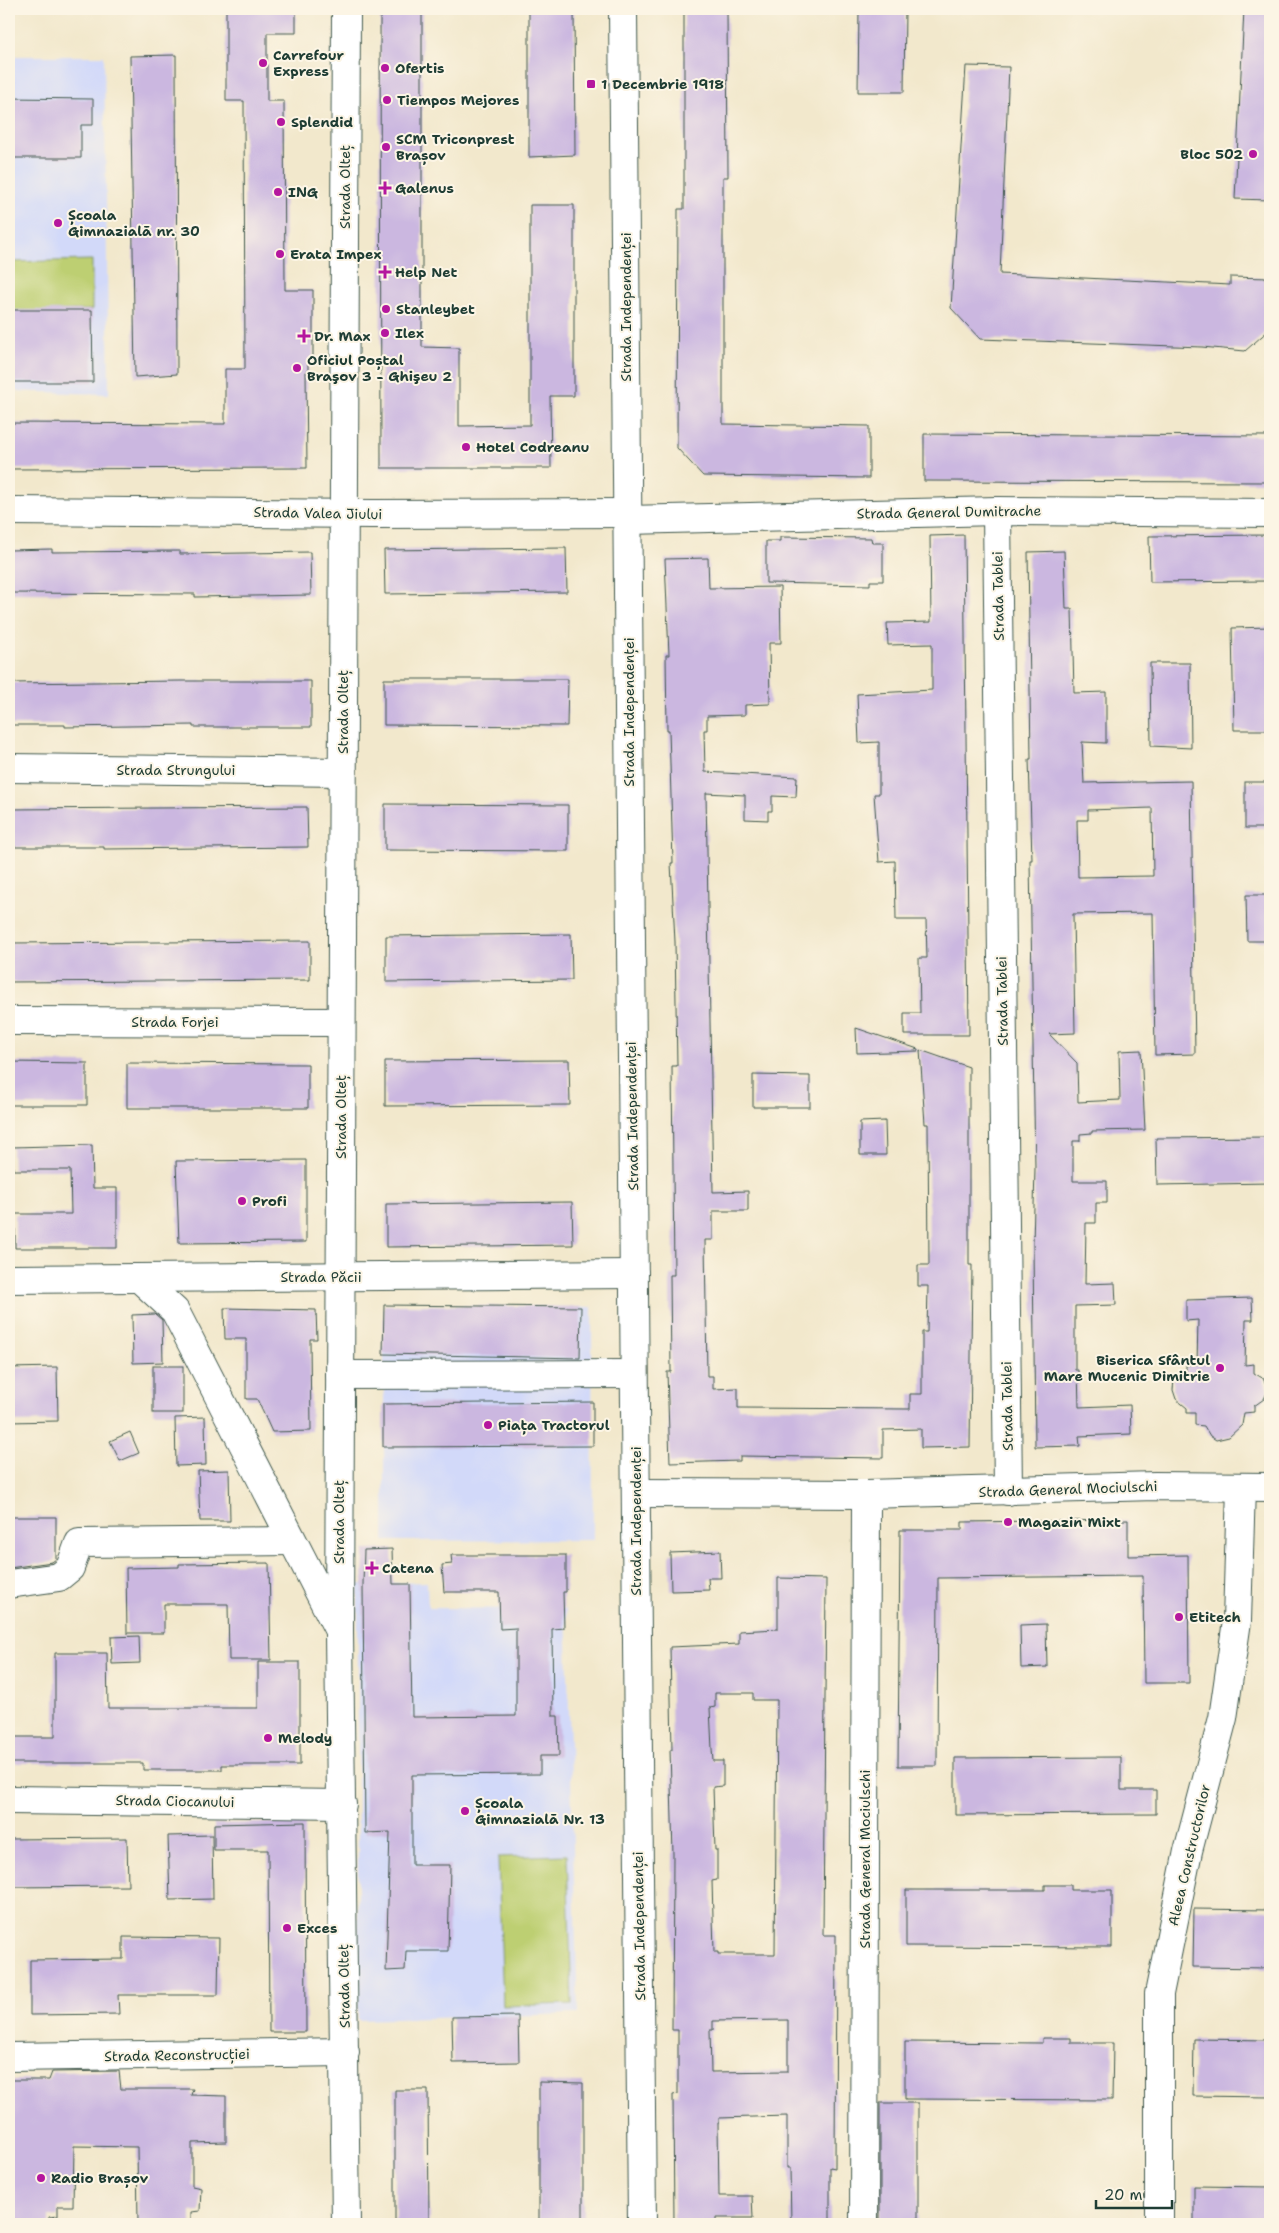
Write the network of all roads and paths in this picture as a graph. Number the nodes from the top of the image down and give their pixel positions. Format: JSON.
{"nodes":[{"id":1,"x":346,"y":9,"type":"edge"},
{"id":2,"x":623,"y":9,"type":"edge"},
{"id":3,"x":9,"y":511,"type":"edge"},
{"id":4,"x":997,"y":511,"type":"junction"},
{"id":5,"x":344,"y":513,"type":"junction"},
{"id":6,"x":1270,"y":513,"type":"edge"},
{"id":7,"x":627,"y":517,"type":"junction"},
{"id":8,"x":9,"y":768,"type":"edge"},
{"id":9,"x":342,"y":772,"type":"junction"},
{"id":10,"x":9,"y":1021,"type":"edge"},
{"id":11,"x":341,"y":1022,"type":"junction"},
{"id":12,"x":634,"y":1274,"type":"junction"},
{"id":13,"x":340,"y":1277,"type":"junction"},
{"id":14,"x":139,"y":1278,"type":"junction"},
{"id":15,"x":9,"y":1279,"type":"edge"},
{"id":16,"x":634,"y":1374,"type":"junction"},
{"id":17,"x":340,"y":1375,"type":"junction"},
{"id":18,"x":1241,"y":1487,"type":"junction"},
{"id":19,"x":1270,"y":1487,"type":"edge"},
{"id":20,"x":1008,"y":1491,"type":"junction"},
{"id":21,"x":636,"y":1493,"type":"junction"},
{"id":22,"x":866,"y":1494,"type":"junction"},
{"id":23,"x":292,"y":1541,"type":"junction"},
{"id":24,"x":9,"y":1584,"type":"edge"},
{"id":25,"x":339,"y":1632,"type":"junction"},
{"id":26,"x":9,"y":1800,"type":"edge"},
{"id":27,"x":342,"y":1804,"type":"junction"},
{"id":28,"x":345,"y":2052,"type":"junction"},
{"id":29,"x":9,"y":2058,"type":"edge"},
{"id":30,"x":346,"y":2224,"type":"edge"},
{"id":31,"x":642,"y":2224,"type":"edge"},
{"id":32,"x":864,"y":2224,"type":"edge"},
{"id":33,"x":1159,"y":2224,"type":"edge"}],
"edges":[{"from":1,"to":5,"type":"street","name":"Strada Olteț"},
{"from":2,"to":7,"type":"street","name":"Strada Independenței"},
{"from":3,"to":5,"type":"street","name":"Strada Valea Jiului"},
{"from":4,"to":6,"type":"street","name":"Strada General Dumitrache"},
{"from":4,"to":7,"type":"street","name":"Strada General Dumitrache"},
{"from":4,"to":20,"type":"street","name":"Strada Tablei"},
{"from":5,"to":7,"type":"street","name":"Strada Valea Jiului"},
{"from":5,"to":9,"type":"street","name":"Strada Olteț"},
{"from":7,"to":12,"type":"street","name":"Strada Independenței"},
{"from":8,"to":9,"type":"street","name":"Strada Strungului"},
{"from":9,"to":11,"type":"street","name":"Strada Olteț"},
{"from":10,"to":11,"type":"street","name":"Strada Forjei"},
{"from":11,"to":13,"type":"street","name":"Strada Olteț"},
{"from":12,"to":13,"type":"street","name":"Strada Păcii"},
{"from":12,"to":16,"type":"street","name":"Strada Independenței"},
{"from":13,"to":14,"type":"street","name":"Strada Păcii"},
{"from":13,"to":17,"type":"street","name":"Strada Olteț"},
{"from":14,"to":15,"type":"street","name":"Strada Păcii"},
{"from":14,"to":23,"type":"street"},
{"from":16,"to":17,"type":"street"},
{"from":16,"to":21,"type":"street","name":"Strada Independenței"},
{"from":17,"to":25,"type":"street","name":"Strada Olteț"},
{"from":18,"to":19,"type":"street","name":"Strada General Mociulschi"},
{"from":18,"to":20,"type":"street","name":"Strada General Mociulschi"},
{"from":18,"to":33,"type":"street","name":"Aleea Constructorilor"},
{"from":20,"to":22,"type":"street","name":"Strada General Mociulschi"},
{"from":21,"to":22,"type":"street","name":"Strada General Mociulschi"},
{"from":21,"to":31,"type":"street","name":"Strada Independenței"},
{"from":22,"to":32,"type":"street","name":"Strada General Mociulschi"},
{"from":23,"to":24,"type":"street"},
{"from":23,"to":25,"type":"street"},
{"from":25,"to":27,"type":"street","name":"Strada Olteț"},
{"from":26,"to":27,"type":"street","name":"Strada Ciocanului"},
{"from":27,"to":28,"type":"street","name":"Strada Olteț"},
{"from":28,"to":29,"type":"street","name":"Strada Reconstrucției"},
{"from":28,"to":30,"type":"street","name":"Strada Olteț"}]}
